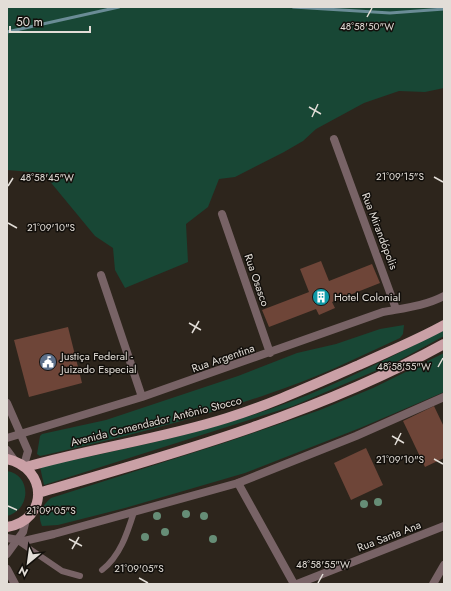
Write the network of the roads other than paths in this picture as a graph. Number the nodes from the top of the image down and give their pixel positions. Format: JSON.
{"nodes":[{"id":1,"x":334,"y":139,"type":"dead end"},
{"id":2,"x":222,"y":214,"type":"dead end"},
{"id":3,"x":101,"y":275,"type":"dead end"},
{"id":4,"x":444,"y":296,"type":"edge"},
{"id":5,"x":396,"y":310,"type":"junction"},
{"id":6,"x":444,"y":324,"type":"edge"},
{"id":7,"x":444,"y":344,"type":"edge"},
{"id":8,"x":270,"y":353,"type":"junction"},
{"id":9,"x":444,"y":396,"type":"edge"},
{"id":10,"x":142,"y":397,"type":"junction"},
{"id":11,"x":7,"y":403,"type":"edge"},
{"id":12,"x":20,"y":432,"type":"junction"},
{"id":13,"x":7,"y":438,"type":"edge"},
{"id":14,"x":7,"y":450,"type":"edge"},
{"id":15,"x":11,"y":460,"type":"edge"},
{"id":16,"x":25,"y":466,"type":"junction"},
{"id":17,"x":238,"y":483,"type":"junction"},
{"id":18,"x":38,"y":493,"type":"junction"},
{"id":19,"x":134,"y":512,"type":"junction"},
{"id":20,"x":26,"y":519,"type":"junction"},
{"id":21,"x":444,"y":526,"type":"edge"},
{"id":22,"x":7,"y":527,"type":"edge"},
{"id":23,"x":432,"y":531,"type":"junction"},
{"id":24,"x":444,"y":532,"type":"edge"},
{"id":25,"x":7,"y":538,"type":"edge"},
{"id":26,"x":18,"y":541,"type":"junction"},
{"id":27,"x":7,"y":554,"type":"edge"},
{"id":28,"x":444,"y":565,"type":"edge"},
{"id":29,"x":7,"y":569,"type":"edge"},
{"id":30,"x":102,"y":570,"type":"dead end"},
{"id":31,"x":80,"y":576,"type":"dead end"},
{"id":32,"x":15,"y":584,"type":"edge"},
{"id":33,"x":294,"y":584,"type":"edge"},
{"id":34,"x":297,"y":584,"type":"edge"},
{"id":35,"x":433,"y":584,"type":"edge"}],
"edges":[{"from":1,"to":5,"type":"street","name":"Rua Mirandópolis"},
{"from":2,"to":8,"type":"street","name":"Rua Osasco"},
{"from":3,"to":10,"type":"street"},
{"from":4,"to":5,"type":"street","name":"Rua Argentina"},
{"from":5,"to":8,"type":"street","name":"Rua Argentina"},
{"from":6,"to":16,"type":"main road","name":"Avenida Comendador Antônio Stocco"},
{"from":7,"to":18,"type":"main road"},
{"from":8,"to":10,"type":"street","name":"Rua Argentina"},
{"from":9,"to":17,"type":"street"},
{"from":10,"to":12,"type":"street","name":"Rua Argentina"},
{"from":11,"to":12,"type":"street"},
{"from":12,"to":13,"type":"street","name":"Rua Argentina"},
{"from":12,"to":16,"type":"street"},
{"from":14,"to":15,"type":"street"},
{"from":15,"to":16,"type":"main road"},
{"from":16,"to":18,"type":"main road"},
{"from":17,"to":19,"type":"street"},
{"from":17,"to":33,"type":"street"},
{"from":18,"to":20,"type":"main road"},
{"from":19,"to":26,"type":"street"},
{"from":19,"to":30,"type":"lane"},
{"from":20,"to":22,"type":"main road"},
{"from":20,"to":26,"type":"street"},
{"from":21,"to":23,"type":"street","name":"Rua Santa Ana"},
{"from":23,"to":24,"type":"street"},
{"from":23,"to":34,"type":"street","name":"Rua Santa Ana"},
{"from":25,"to":26,"type":"street"},
{"from":26,"to":27,"type":"street"},
{"from":26,"to":31,"type":"lane"},
{"from":28,"to":35,"type":"street"},
{"from":29,"to":32,"type":"street"}]}
